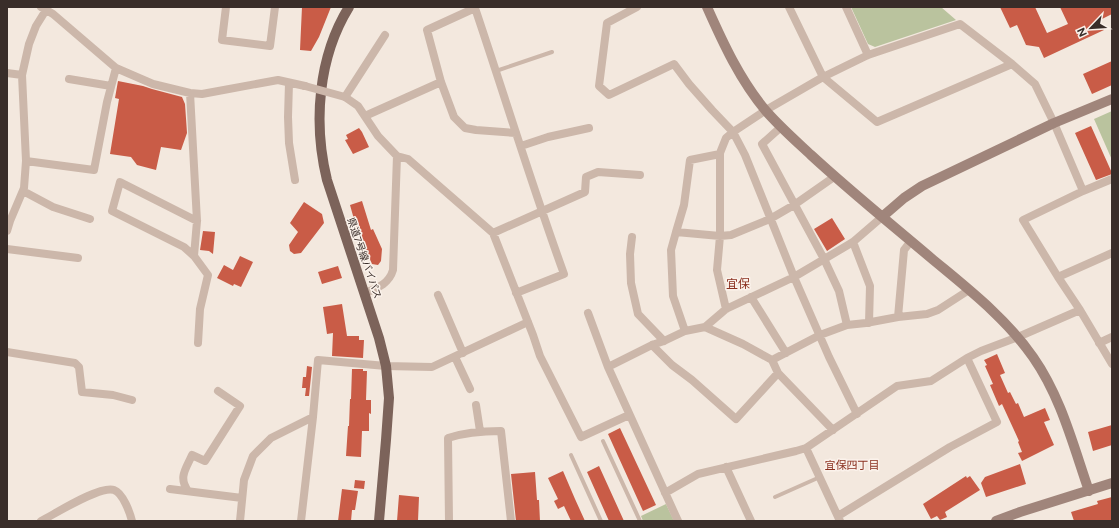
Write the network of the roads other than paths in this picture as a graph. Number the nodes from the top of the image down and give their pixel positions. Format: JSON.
{"nodes":[{"id":1,"x":226,"y":7,"type":"edge"},
{"id":2,"x":275,"y":7,"type":"edge"},
{"id":3,"x":349,"y":7,"type":"edge"},
{"id":4,"x":637,"y":7,"type":"edge"},
{"id":5,"x":707,"y":7,"type":"edge"},
{"id":6,"x":789,"y":7,"type":"edge"},
{"id":7,"x":846,"y":7,"type":"edge"},
{"id":8,"x":44,"y":8,"type":"edge"},
{"id":9,"x":626,"y":9,"type":"edge"},
{"id":10,"x":385,"y":35,"type":"dead end"},
{"id":11,"x":552,"y":52,"type":"dead end"},
{"id":12,"x":868,"y":55,"type":"junction"},
{"id":13,"x":1012,"y":64,"type":"junction"},
{"id":14,"x":116,"y":68,"type":"junction"},
{"id":15,"x":496,"y":71,"type":"junction"},
{"id":16,"x":7,"y":73,"type":"edge"},
{"id":17,"x":22,"y":75,"type":"junction"},
{"id":18,"x":823,"y":77,"type":"junction"},
{"id":19,"x":69,"y":79,"type":"dead end"},
{"id":20,"x":289,"y":82,"type":"junction"},
{"id":21,"x":441,"y":82,"type":"junction"},
{"id":22,"x":111,"y":86,"type":"junction"},
{"id":23,"x":190,"y":93,"type":"junction"},
{"id":24,"x":346,"y":97,"type":"junction"},
{"id":25,"x":1112,"y":99,"type":"edge"},
{"id":26,"x":766,"y":110,"type":"junction"},
{"id":27,"x":365,"y":116,"type":"junction"},
{"id":28,"x":1054,"y":124,"type":"junction"},
{"id":29,"x":781,"y":127,"type":"junction"},
{"id":30,"x":589,"y":128,"type":"dead end"},
{"id":31,"x":516,"y":132,"type":"junction"},
{"id":32,"x":733,"y":132,"type":"junction"},
{"id":33,"x":521,"y":146,"type":"junction"},
{"id":34,"x":720,"y":154,"type":"junction"},
{"id":35,"x":397,"y":156,"type":"junction"},
{"id":36,"x":26,"y":161,"type":"junction"},
{"id":37,"x":640,"y":175,"type":"dead end"},
{"id":38,"x":834,"y":177,"type":"junction"},
{"id":39,"x":1112,"y":178,"type":"edge"},
{"id":40,"x":295,"y":180,"type":"dead end"},
{"id":41,"x":23,"y":191,"type":"junction"},
{"id":42,"x":1083,"y":191,"type":"junction"},
{"id":43,"x":794,"y":205,"type":"junction"},
{"id":44,"x":541,"y":212,"type":"junction"},
{"id":45,"x":882,"y":217,"type":"junction"},
{"id":46,"x":90,"y":219,"type":"dead end"},
{"id":47,"x":770,"y":219,"type":"junction"},
{"id":48,"x":197,"y":220,"type":"junction"},
{"id":49,"x":7,"y":231,"type":"edge"},
{"id":50,"x":676,"y":232,"type":"junction"},
{"id":51,"x":493,"y":233,"type":"junction"},
{"id":52,"x":720,"y":236,"type":"junction"},
{"id":53,"x":632,"y":237,"type":"dead end"},
{"id":54,"x":912,"y":241,"type":"junction"},
{"id":55,"x":853,"y":242,"type":"junction"},
{"id":56,"x":7,"y":249,"type":"edge"},
{"id":57,"x":1112,"y":253,"type":"edge"},
{"id":58,"x":194,"y":256,"type":"junction"},
{"id":59,"x":78,"y":258,"type":"dead end"},
{"id":60,"x":824,"y":258,"type":"junction"},
{"id":61,"x":794,"y":276,"type":"junction"},
{"id":62,"x":1058,"y":277,"type":"junction"},
{"id":63,"x":970,"y":290,"type":"junction"},
{"id":64,"x":364,"y":293,"type":"junction"},
{"id":65,"x":516,"y":293,"type":"junction"},
{"id":66,"x":438,"y":295,"type":"dead end"},
{"id":67,"x":751,"y":297,"type":"junction"},
{"id":68,"x":726,"y":309,"type":"junction"},
{"id":69,"x":1080,"y":310,"type":"junction"},
{"id":70,"x":588,"y":313,"type":"dead end"},
{"id":71,"x":898,"y":317,"type":"junction"},
{"id":72,"x":528,"y":322,"type":"junction"},
{"id":73,"x":869,"y":323,"type":"junction"},
{"id":74,"x":847,"y":324,"type":"junction"},
{"id":75,"x":705,"y":327,"type":"junction"},
{"id":76,"x":685,"y":331,"type":"junction"},
{"id":77,"x":820,"y":335,"type":"junction"},
{"id":78,"x":1018,"y":337,"type":"junction"},
{"id":79,"x":1112,"y":338,"type":"edge"},
{"id":80,"x":664,"y":341,"type":"junction"},
{"id":81,"x":198,"y":343,"type":"dead end"},
{"id":82,"x":1099,"y":343,"type":"junction"},
{"id":83,"x":652,"y":345,"type":"junction"},
{"id":84,"x":7,"y":352,"type":"edge"},
{"id":85,"x":463,"y":353,"type":"junction"},
{"id":86,"x":786,"y":353,"type":"junction"},
{"id":87,"x":455,"y":357,"type":"junction"},
{"id":88,"x":967,"y":358,"type":"junction"},
{"id":89,"x":772,"y":360,"type":"junction"},
{"id":90,"x":1112,"y":364,"type":"edge"},
{"id":91,"x":386,"y":366,"type":"junction"},
{"id":92,"x":608,"y":367,"type":"junction"},
{"id":93,"x":778,"y":374,"type":"junction"},
{"id":94,"x":470,"y":389,"type":"dead end"},
{"id":95,"x":218,"y":391,"type":"dead end"},
{"id":96,"x":132,"y":400,"type":"dead end"},
{"id":97,"x":476,"y":405,"type":"dead end"},
{"id":98,"x":857,"y":414,"type":"junction"},
{"id":99,"x":629,"y":415,"type":"junction"},
{"id":100,"x":313,"y":417,"type":"junction"},
{"id":101,"x":833,"y":430,"type":"junction"},
{"id":102,"x":480,"y":431,"type":"junction"},
{"id":103,"x":603,"y":441,"type":"dead end"},
{"id":104,"x":806,"y":448,"type":"junction"},
{"id":105,"x":571,"y":455,"type":"dead end"},
{"id":106,"x":726,"y":467,"type":"junction"},
{"id":107,"x":820,"y":477,"type":"junction"},
{"id":108,"x":1112,"y":483,"type":"edge"},
{"id":109,"x":170,"y":489,"type":"dead end"},
{"id":110,"x":188,"y":491,"type":"junction"},
{"id":111,"x":1089,"y":491,"type":"junction"},
{"id":112,"x":665,"y":493,"type":"junction"},
{"id":113,"x":775,"y":497,"type":"dead end"},
{"id":114,"x":242,"y":498,"type":"junction"},
{"id":115,"x":839,"y":518,"type":"edge"},
{"id":116,"x":41,"y":521,"type":"edge"},
{"id":117,"x":132,"y":521,"type":"edge"},
{"id":118,"x":240,"y":521,"type":"edge"},
{"id":119,"x":300,"y":521,"type":"edge"},
{"id":120,"x":379,"y":521,"type":"edge"},
{"id":121,"x":449,"y":521,"type":"edge"},
{"id":122,"x":511,"y":521,"type":"edge"},
{"id":123,"x":601,"y":521,"type":"edge"},
{"id":124,"x":640,"y":521,"type":"edge"},
{"id":125,"x":678,"y":521,"type":"edge"},
{"id":126,"x":751,"y":521,"type":"edge"},
{"id":127,"x":996,"y":521,"type":"edge"}],
"edges":[{"from":1,"to":2,"type":"street"},
{"from":3,"to":64,"type":"main road","name":"県道7号線バイパス"},
{"from":4,"to":9,"type":"street"},
{"from":5,"to":26,"type":"street"},
{"from":6,"to":18,"type":"street"},
{"from":7,"to":12,"type":"street"},
{"from":8,"to":14,"type":"street"},
{"from":8,"to":17,"type":"street"},
{"from":9,"to":32,"type":"street"},
{"from":10,"to":24,"type":"street"},
{"from":11,"to":15,"type":"lane"},
{"from":12,"to":13,"type":"street"},
{"from":12,"to":18,"type":"street"},
{"from":13,"to":18,"type":"street"},
{"from":13,"to":28,"type":"street"},
{"from":14,"to":22,"type":"street"},
{"from":14,"to":23,"type":"street"},
{"from":15,"to":21,"type":"street"},
{"from":15,"to":31,"type":"street"},
{"from":16,"to":17,"type":"street"},
{"from":17,"to":36,"type":"street"},
{"from":18,"to":26,"type":"street"},
{"from":19,"to":22,"type":"street"},
{"from":20,"to":23,"type":"street"},
{"from":20,"to":24,"type":"street","bridge":true},
{"from":20,"to":40,"type":"street"},
{"from":21,"to":27,"type":"street"},
{"from":21,"to":31,"type":"street"},
{"from":22,"to":36,"type":"street"},
{"from":23,"to":48,"type":"street"},
{"from":24,"to":27,"type":"street"},
{"from":25,"to":28,"type":"street"},
{"from":26,"to":29,"type":"street"},
{"from":26,"to":32,"type":"street"},
{"from":27,"to":35,"type":"street"},
{"from":28,"to":42,"type":"street"},
{"from":28,"to":45,"type":"street"},
{"from":29,"to":38,"type":"street"},
{"from":29,"to":43,"type":"street"},
{"from":30,"to":33,"type":"street"},
{"from":31,"to":33,"type":"street"},
{"from":32,"to":34,"type":"street"},
{"from":32,"to":47,"type":"street"},
{"from":33,"to":44,"type":"street"},
{"from":34,"to":50,"type":"street"},
{"from":34,"to":52,"type":"street"},
{"from":35,"to":51,"type":"street"},
{"from":35,"to":64,"type":"street"},
{"from":36,"to":41,"type":"street"},
{"from":37,"to":44,"type":"street"},
{"from":38,"to":43,"type":"street"},
{"from":38,"to":45,"type":"street"},
{"from":39,"to":42,"type":"street"},
{"from":41,"to":46,"type":"street"},
{"from":41,"to":49,"type":"street"},
{"from":42,"to":62,"type":"street"},
{"from":43,"to":47,"type":"street"},
{"from":43,"to":60,"type":"street"},
{"from":44,"to":51,"type":"street"},
{"from":44,"to":65,"type":"street"},
{"from":45,"to":54,"type":"street"},
{"from":45,"to":55,"type":"street"},
{"from":47,"to":52,"type":"street"},
{"from":47,"to":61,"type":"street"},
{"from":48,"to":58,"type":"street"},
{"from":48,"to":58,"type":"street"},
{"from":50,"to":52,"type":"street"},
{"from":50,"to":76,"type":"street"},
{"from":51,"to":65,"type":"street"},
{"from":52,"to":68,"type":"street"},
{"from":53,"to":80,"type":"street"},
{"from":54,"to":63,"type":"street"},
{"from":54,"to":71,"type":"street"},
{"from":55,"to":60,"type":"street"},
{"from":55,"to":73,"type":"street"},
{"from":56,"to":59,"type":"street"},
{"from":57,"to":62,"type":"street"},
{"from":58,"to":81,"type":"street"},
{"from":60,"to":61,"type":"street"},
{"from":60,"to":74,"type":"street"},
{"from":61,"to":67,"type":"street"},
{"from":61,"to":77,"type":"street"},
{"from":62,"to":69,"type":"street"},
{"from":63,"to":71,"type":"street"},
{"from":63,"to":78,"type":"street"},
{"from":64,"to":91,"type":"main road","name":"県道7号線バイパス"},
{"from":65,"to":72,"type":"street"},
{"from":66,"to":85,"type":"street"},
{"from":67,"to":68,"type":"street"},
{"from":67,"to":86,"type":"street"},
{"from":68,"to":75,"type":"street"},
{"from":69,"to":78,"type":"street"},
{"from":69,"to":82,"type":"street"},
{"from":70,"to":92,"type":"street"},
{"from":71,"to":73,"type":"street"},
{"from":72,"to":85,"type":"street"},
{"from":72,"to":99,"type":"street"},
{"from":73,"to":74,"type":"street"},
{"from":74,"to":77,"type":"street"},
{"from":75,"to":76,"type":"street"},
{"from":75,"to":89,"type":"street"},
{"from":76,"to":80,"type":"street"},
{"from":77,"to":86,"type":"street"},
{"from":77,"to":98,"type":"street"},
{"from":78,"to":88,"type":"street"},
{"from":78,"to":111,"type":"street"},
{"from":79,"to":82,"type":"street"},
{"from":80,"to":83,"type":"street"},
{"from":82,"to":90,"type":"street"},
{"from":83,"to":92,"type":"street"},
{"from":83,"to":93,"type":"street"},
{"from":84,"to":96,"type":"street"},
{"from":85,"to":87,"type":"street"},
{"from":86,"to":89,"type":"street"},
{"from":87,"to":91,"type":"street"},
{"from":87,"to":94,"type":"street"},
{"from":88,"to":98,"type":"street"},
{"from":88,"to":115,"type":"street"},
{"from":89,"to":93,"type":"street"},
{"from":91,"to":100,"type":"street"},
{"from":91,"to":120,"type":"main road","name":"県道7号線バイパス"},
{"from":92,"to":99,"type":"street"},
{"from":93,"to":101,"type":"street"},
{"from":95,"to":110,"type":"street"},
{"from":97,"to":102,"type":"street"},
{"from":98,"to":101,"type":"street"},
{"from":99,"to":112,"type":"street"},
{"from":100,"to":114,"type":"street"},
{"from":100,"to":119,"type":"street"},
{"from":101,"to":104,"type":"street"},
{"from":102,"to":121,"type":"street"},
{"from":102,"to":122,"type":"street"},
{"from":103,"to":124,"type":"lane"},
{"from":104,"to":106,"type":"street"},
{"from":104,"to":107,"type":"street"},
{"from":105,"to":123,"type":"lane"},
{"from":106,"to":112,"type":"street"},
{"from":106,"to":126,"type":"street"},
{"from":107,"to":113,"type":"lane"},
{"from":107,"to":115,"type":"street"},
{"from":108,"to":111,"type":"street"},
{"from":109,"to":110,"type":"street"},
{"from":110,"to":114,"type":"street"},
{"from":111,"to":127,"type":"street"},
{"from":112,"to":125,"type":"street"},
{"from":114,"to":118,"type":"street"},
{"from":116,"to":117,"type":"street"}]}
